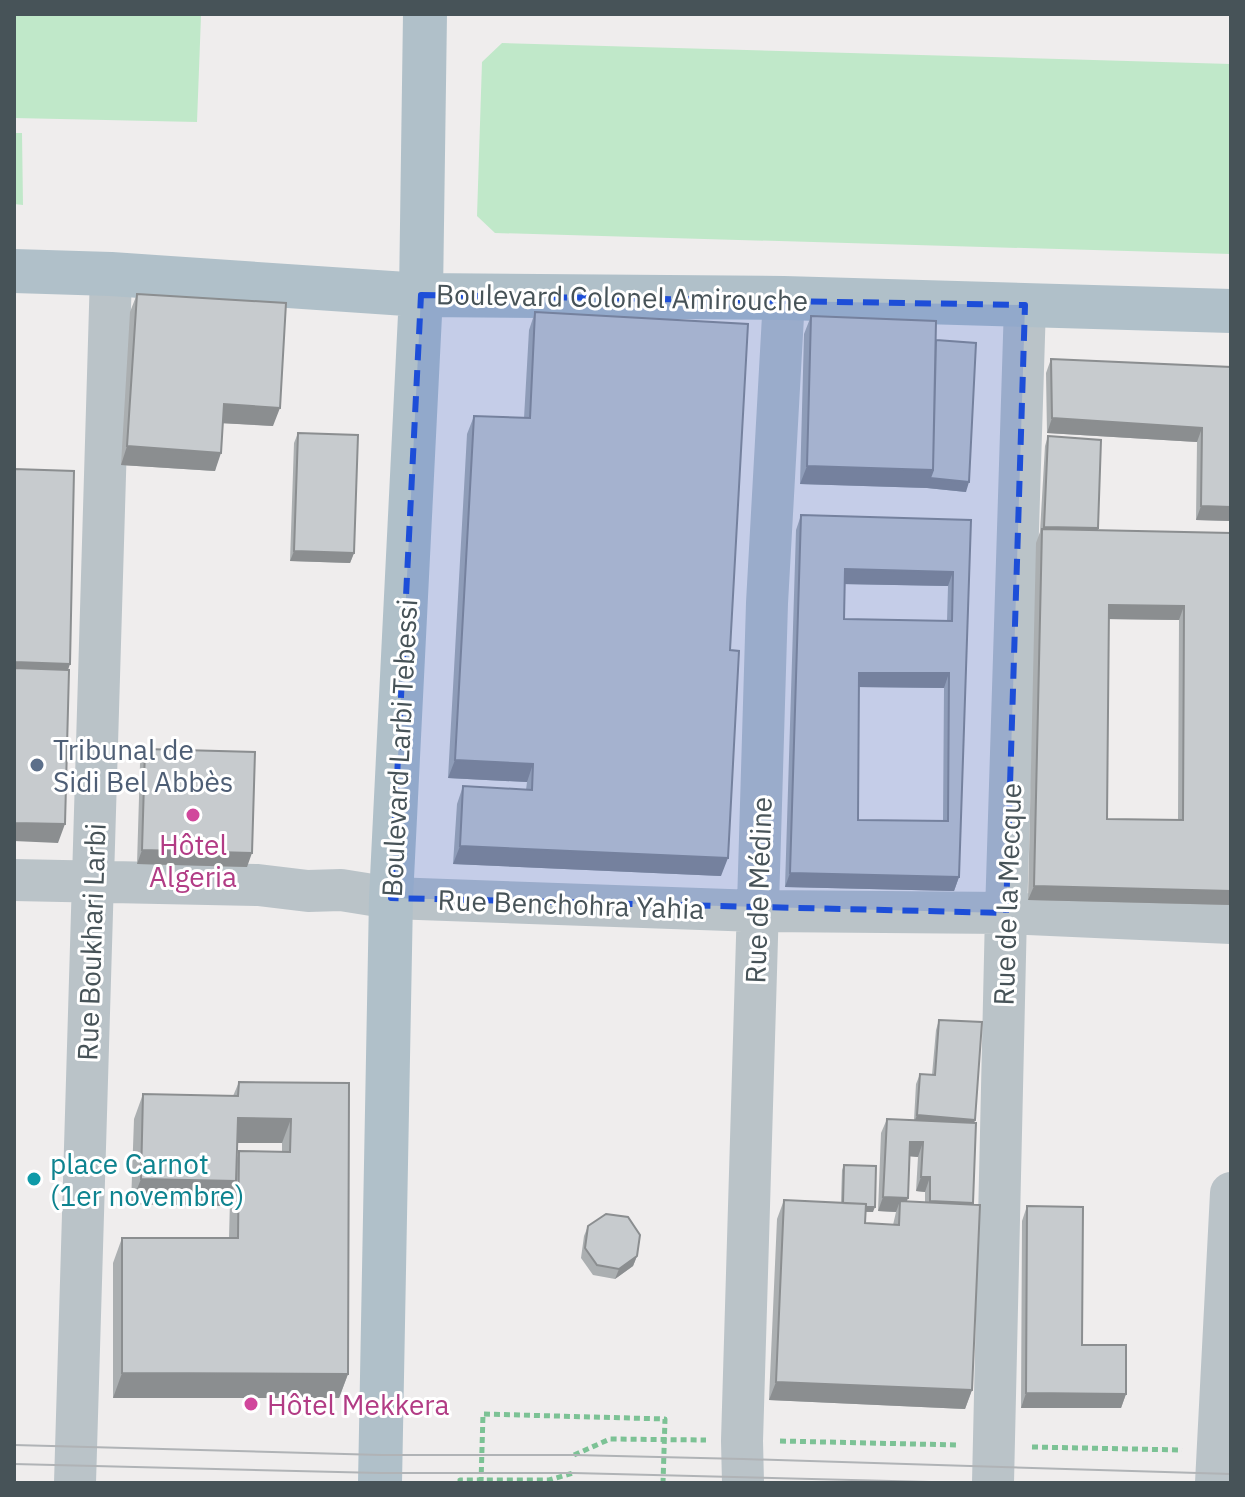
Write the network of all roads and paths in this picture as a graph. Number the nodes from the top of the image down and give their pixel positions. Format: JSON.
{"nodes":[{"id":1,"x":425,"y":14,"type":"edge"},
{"id":2,"x":14,"y":271,"type":"edge"},
{"id":3,"x":111,"y":274,"type":"junction"},
{"id":4,"x":421,"y":295,"type":"junction"},
{"id":5,"x":784,"y":298,"type":"junction"},
{"id":6,"x":1025,"y":305,"type":"junction"},
{"id":7,"x":1231,"y":311,"type":"edge"},
{"id":8,"x":14,"y":880,"type":"edge"},
{"id":9,"x":93,"y":880,"type":"junction"},
{"id":10,"x":391,"y":898,"type":"junction"},
{"id":11,"x":757,"y":911,"type":"junction"},
{"id":12,"x":1006,"y":913,"type":"junction"},
{"id":13,"x":1231,"y":923,"type":"edge"},
{"id":14,"x":1231,"y":1193,"type":"edge"},
{"id":15,"x":664,"y":1440,"type":"junction"},
{"id":16,"x":742,"y":1441,"type":"junction"},
{"id":17,"x":574,"y":1455,"type":"dead end"},
{"id":18,"x":993,"y":1465,"type":"edge"},
{"id":19,"x":1216,"y":1467,"type":"edge"},
{"id":20,"x":573,"y":1473,"type":"dead end"},
{"id":21,"x":75,"y":1475,"type":"edge"},
{"id":22,"x":482,"y":1481,"type":"edge"},
{"id":23,"x":380,"y":1483,"type":"edge"},
{"id":24,"x":461,"y":1483,"type":"edge"},
{"id":25,"x":663,"y":1483,"type":"edge"},
{"id":26,"x":743,"y":1483,"type":"edge"}],
"edges":[{"from":1,"to":4,"type":"main road","name":"Boulevard Larbi Tebessi"},
{"from":2,"to":3,"type":"main road","name":"Boulevard Colonel Amirouche"},
{"from":3,"to":4,"type":"main road","name":"Boulevard Colonel Amirouche"},
{"from":3,"to":9,"type":"street","name":"Rue Boukhari Larbi"},
{"from":4,"to":5,"type":"main road","name":"Boulevard Colonel Amirouche"},
{"from":4,"to":10,"type":"main road","name":"Boulevard Larbi Tebessi"},
{"from":5,"to":6,"type":"main road","name":"Boulevard Colonel Amirouche"},
{"from":5,"to":11,"type":"street","name":"Rue de Médine"},
{"from":6,"to":7,"type":"main road","name":"Boulevard Colonel Amirouche"},
{"from":6,"to":12,"type":"street","name":"Rue de la Mecque"},
{"from":8,"to":9,"type":"street","name":"Rue Benchohra Yahia"},
{"from":9,"to":10,"type":"street","name":"Rue Benchohra Yahia"},
{"from":9,"to":21,"type":"street","name":"Rue Boukhari Larbi"},
{"from":10,"to":11,"type":"street","name":"Rue Benchohra Yahia"},
{"from":10,"to":23,"type":"main road","name":"Boulevard Larbi Tebessi"},
{"from":11,"to":12,"type":"street","name":"Rue Benchohra Yahia"},
{"from":11,"to":16,"type":"street","name":"Rue de Médine"},
{"from":12,"to":13,"type":"street","name":"Rue Benchohra Yahia"},
{"from":12,"to":18,"type":"street","name":"Rue de la Mecque"},
{"from":14,"to":19,"type":"street"},
{"from":15,"to":16,"type":"path"},
{"from":15,"to":17,"type":"path"},
{"from":15,"to":22,"type":"path"},
{"from":15,"to":25,"type":"path"},
{"from":16,"to":18,"type":"path"},
{"from":16,"to":26,"type":"street","name":"Rue de Médine"},
{"from":18,"to":19,"type":"path"},
{"from":20,"to":22,"type":"path"},
{"from":22,"to":24,"type":"path"}]}
